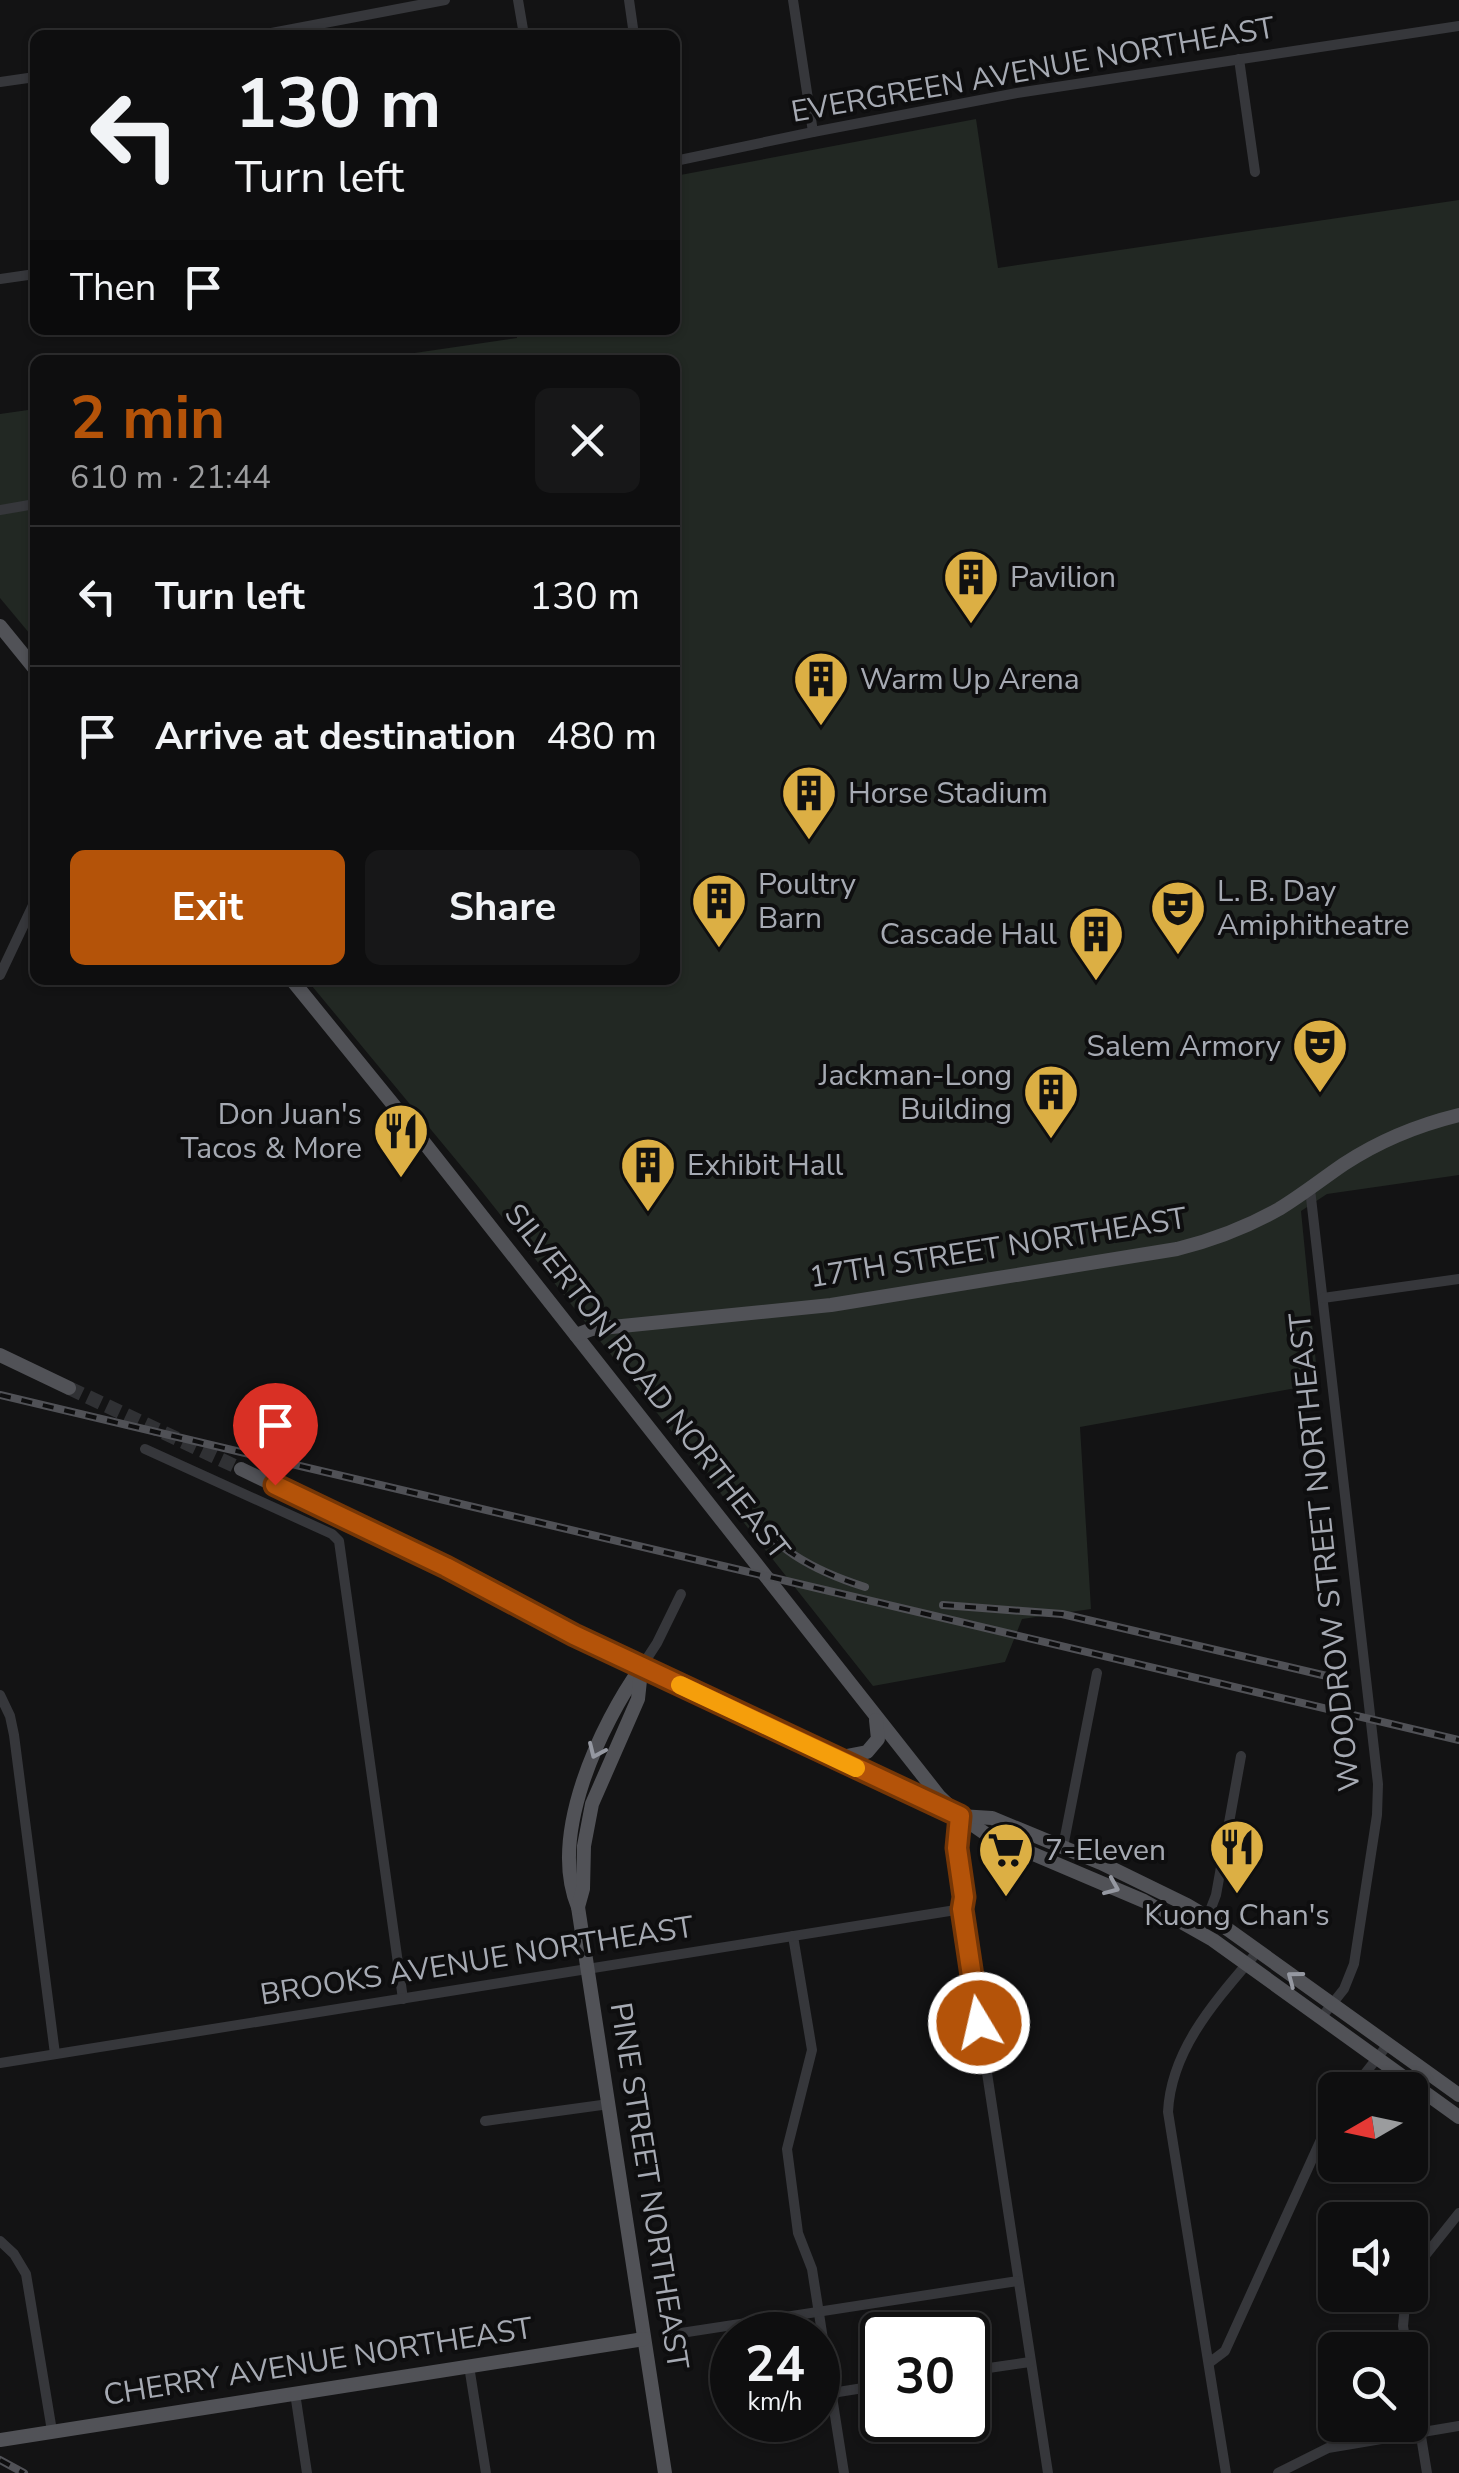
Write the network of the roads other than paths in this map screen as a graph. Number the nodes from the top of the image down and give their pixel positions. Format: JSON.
{"nodes":[{"id":1,"x":445,"y":0,"type":"edge"},
{"id":2,"x":518,"y":0,"type":"edge"},
{"id":3,"x":629,"y":0,"type":"edge"},
{"id":4,"x":793,"y":0,"type":"edge"},
{"id":5,"x":1459,"y":26,"type":"edge"},
{"id":6,"x":288,"y":30,"type":"edge"},
{"id":7,"x":523,"y":30,"type":"edge"},
{"id":8,"x":633,"y":30,"type":"edge"},
{"id":9,"x":1239,"y":59,"type":"junction"},
{"id":10,"x":30,"y":78,"type":"edge"},
{"id":11,"x":0,"y":82,"type":"edge"},
{"id":12,"x":813,"y":132,"type":"junction"},
{"id":13,"x":680,"y":160,"type":"edge"},
{"id":14,"x":1255,"y":172,"type":"dead end"},
{"id":15,"x":30,"y":275,"type":"edge"},
{"id":16,"x":0,"y":280,"type":"edge"},
{"id":17,"x":30,"y":505,"type":"edge"},
{"id":18,"x":0,"y":510,"type":"edge"},
{"id":19,"x":0,"y":626,"type":"edge"},
{"id":20,"x":30,"y":663,"type":"edge"},
{"id":21,"x":30,"y":912,"type":"edge"},
{"id":22,"x":0,"y":975,"type":"edge"},
{"id":23,"x":296,"y":985,"type":"edge"},
{"id":24,"x":1459,"y":1115,"type":"edge"},
{"id":25,"x":1310,"y":1189,"type":"junction"},
{"id":26,"x":1459,"y":1279,"type":"edge"},
{"id":27,"x":1323,"y":1298,"type":"junction"},
{"id":28,"x":576,"y":1335,"type":"junction"},
{"id":29,"x":0,"y":1355,"type":"edge"},
{"id":30,"x":69,"y":1388,"type":"tunnel mouth"},
{"id":31,"x":146,"y":1448,"type":"dead end"},
{"id":32,"x":240,"y":1469,"type":"tunnel mouth"},
{"id":33,"x":681,"y":1594,"type":"dead end"},
{"id":34,"x":642,"y":1666,"type":"junction"},
{"id":35,"x":1097,"y":1673,"type":"dead end"},
{"id":36,"x":0,"y":1694,"type":"edge"},
{"id":37,"x":875,"y":1715,"type":"junction"},
{"id":38,"x":1241,"y":1756,"type":"dead end"},
{"id":39,"x":835,"y":1758,"type":"junction"},
{"id":40,"x":960,"y":1816,"type":"junction"},
{"id":41,"x":1062,"y":1847,"type":"junction"},
{"id":42,"x":962,"y":1909,"type":"junction"},
{"id":43,"x":1208,"y":1916,"type":"junction"},
{"id":44,"x":1198,"y":1932,"type":"junction"},
{"id":45,"x":792,"y":1936,"type":"junction"},
{"id":46,"x":1258,"y":1951,"type":"junction"},
{"id":47,"x":1247,"y":1964,"type":"junction"},
{"id":48,"x":588,"y":1969,"type":"junction"},
{"id":49,"x":403,"y":1999,"type":"junction"},
{"id":50,"x":1332,"y":2004,"type":"junction"},
{"id":51,"x":1321,"y":2018,"type":"junction"},
{"id":52,"x":1389,"y":2043,"type":"junction"},
{"id":53,"x":55,"y":2054,"type":"junction"},
{"id":54,"x":1378,"y":2057,"type":"junction"},
{"id":55,"x":0,"y":2063,"type":"edge"},
{"id":56,"x":1366,"y":2072,"type":"edge"},
{"id":57,"x":1459,"y":2094,"type":"edge"},
{"id":58,"x":608,"y":2104,"type":"junction"},
{"id":59,"x":1459,"y":2117,"type":"edge"},
{"id":60,"x":485,"y":2121,"type":"dead end"},
{"id":61,"x":1318,"y":2146,"type":"edge"},
{"id":62,"x":1459,"y":2213,"type":"edge"},
{"id":63,"x":0,"y":2241,"type":"edge"},
{"id":64,"x":1428,"y":2252,"type":"edge"},
{"id":65,"x":1018,"y":2281,"type":"junction"},
{"id":66,"x":819,"y":2311,"type":"junction"},
{"id":67,"x":668,"y":2335,"type":"dead end"},
{"id":68,"x":644,"y":2338,"type":"junction"},
{"id":69,"x":1030,"y":2362,"type":"junction"},
{"id":70,"x":1209,"y":2362,"type":"junction"},
{"id":71,"x":469,"y":2366,"type":"junction"},
{"id":72,"x":990,"y":2368,"type":"edge"},
{"id":73,"x":295,"y":2393,"type":"junction"},
{"id":74,"x":1459,"y":2426,"type":"edge"},
{"id":75,"x":52,"y":2431,"type":"junction"},
{"id":76,"x":1428,"y":2431,"type":"edge"},
{"id":77,"x":0,"y":2440,"type":"edge"},
{"id":78,"x":839,"y":2442,"type":"edge"},
{"id":79,"x":1362,"y":2442,"type":"edge"},
{"id":80,"x":1422,"y":2442,"type":"edge"},
{"id":81,"x":307,"y":2473,"type":"edge"},
{"id":82,"x":486,"y":2473,"type":"edge"},
{"id":83,"x":665,"y":2473,"type":"edge"},
{"id":84,"x":844,"y":2473,"type":"edge"},
{"id":85,"x":1048,"y":2473,"type":"edge"},
{"id":86,"x":1226,"y":2473,"type":"edge"},
{"id":87,"x":1278,"y":2473,"type":"edge"},
{"id":88,"x":1427,"y":2473,"type":"edge"}],
"edges":[{"from":1,"to":6,"type":"street"},
{"from":2,"to":7,"type":"street"},
{"from":3,"to":8,"type":"street"},
{"from":4,"to":12,"type":"street"},
{"from":5,"to":9,"type":"street","name":"EVERGREEN AVENUE NORTHEAST"},
{"from":9,"to":12,"type":"street","name":"EVERGREEN AVENUE NORTHEAST"},
{"from":9,"to":14,"type":"street"},
{"from":10,"to":11,"type":"street"},
{"from":12,"to":13,"type":"street","name":"EVERGREEN AVENUE NORTHEAST"},
{"from":15,"to":16,"type":"street"},
{"from":17,"to":18,"type":"street"},
{"from":19,"to":20,"type":"main road"},
{"from":21,"to":22,"type":"street"},
{"from":23,"to":28,"type":"main road","name":"SILVERTON ROAD NORTHEAST"},
{"from":24,"to":25,"type":"main road","name":"17TH STREET NORTHEAST"},
{"from":25,"to":27,"type":"street","name":"WOODROW STREET NORTHEAST"},
{"from":25,"to":28,"type":"main road","name":"17TH STREET NORTHEAST"},
{"from":26,"to":27,"type":"street"},
{"from":27,"to":50,"type":"street","name":"WOODROW STREET NORTHEAST"},
{"from":28,"to":37,"type":"main road","name":"SILVERTON ROAD NORTHEAST"},
{"from":29,"to":30,"type":"main road"},
{"from":31,"to":49,"type":"street"},
{"from":32,"to":34,"type":"main road"},
{"from":33,"to":34,"type":"street","name":"PINE STREET NORTHEAST"},
{"from":34,"to":39,"type":"main road"},
{"from":34,"to":48,"type":"main road","name":"PINE STREET NORTHEAST"},
{"from":35,"to":41,"type":"street"},
{"from":36,"to":53,"type":"street"},
{"from":37,"to":39,"type":"main road"},
{"from":37,"to":40,"type":"main road","name":"SILVERTON ROAD NORTHEAST"},
{"from":38,"to":43,"type":"street"},
{"from":39,"to":40,"type":"main road"},
{"from":40,"to":41,"type":"main road"},
{"from":40,"to":42,"type":"street"},
{"from":40,"to":44,"type":"main road","one_way":true},
{"from":41,"to":43,"type":"main road"},
{"from":42,"to":45,"type":"street","name":"BROOKS AVENUE NORTHEAST"},
{"from":42,"to":65,"type":"street"},
{"from":43,"to":44,"type":"street"},
{"from":43,"to":46,"type":"main road"},
{"from":44,"to":47,"type":"main road"},
{"from":45,"to":48,"type":"street","name":"BROOKS AVENUE NORTHEAST"},
{"from":45,"to":66,"type":"street"},
{"from":46,"to":47,"type":"street"},
{"from":50,"to":46,"type":"main road","one_way":true},
{"from":47,"to":51,"type":"main road"},
{"from":47,"to":70,"type":"street"},
{"from":48,"to":49,"type":"street","name":"BROOKS AVENUE NORTHEAST"},
{"from":48,"to":58,"type":"main road","name":"PINE STREET NORTHEAST"},
{"from":49,"to":53,"type":"street","name":"BROOKS AVENUE NORTHEAST"},
{"from":50,"to":51,"type":"street","name":"WOODROW STREET NORTHEAST"},
{"from":50,"to":52,"type":"main road"},
{"from":51,"to":54,"type":"main road"},
{"from":52,"to":54,"type":"street"},
{"from":52,"to":57,"type":"main road"},
{"from":53,"to":55,"type":"street","name":"BROOKS AVENUE NORTHEAST"},
{"from":54,"to":56,"type":"street"},
{"from":54,"to":59,"type":"main road"},
{"from":58,"to":60,"type":"street"},
{"from":58,"to":68,"type":"main road","name":"PINE STREET NORTHEAST"},
{"from":61,"to":70,"type":"street"},
{"from":62,"to":64,"type":"street"},
{"from":63,"to":75,"type":"street"},
{"from":65,"to":66,"type":"street"},
{"from":65,"to":69,"type":"street"},
{"from":66,"to":67,"type":"street"},
{"from":68,"to":71,"type":"main road","name":"CHERRY AVENUE NORTHEAST"},
{"from":68,"to":83,"type":"main road","name":"PINE STREET NORTHEAST"},
{"from":69,"to":72,"type":"street"},
{"from":69,"to":85,"type":"street"},
{"from":70,"to":86,"type":"street"},
{"from":71,"to":73,"type":"main road","name":"CHERRY AVENUE NORTHEAST"},
{"from":71,"to":82,"type":"street"},
{"from":73,"to":75,"type":"main road","name":"CHERRY AVENUE NORTHEAST"},
{"from":73,"to":81,"type":"street"},
{"from":74,"to":76,"type":"street"},
{"from":75,"to":77,"type":"main road","name":"CHERRY AVENUE NORTHEAST"},
{"from":78,"to":84,"type":"street"},
{"from":79,"to":87,"type":"street"},
{"from":80,"to":88,"type":"street"}]}
